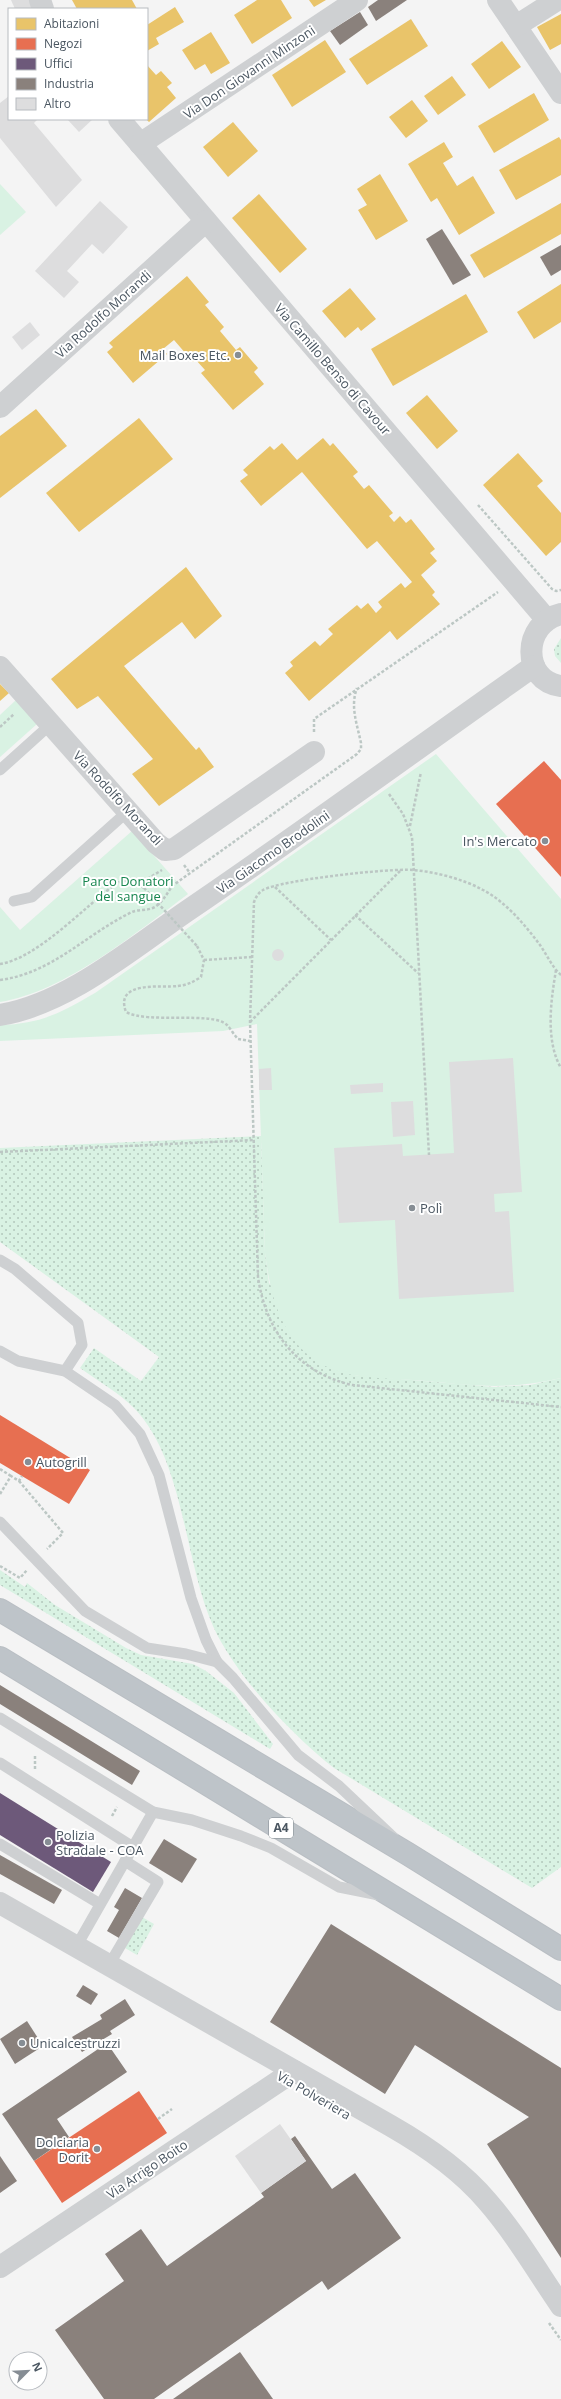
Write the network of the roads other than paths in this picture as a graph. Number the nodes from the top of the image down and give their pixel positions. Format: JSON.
{"nodes":[{"id":1,"x":357,"y":0,"type":"edge"},
{"id":2,"x":498,"y":0,"type":"edge"},
{"id":3,"x":557,"y":0,"type":"edge"},
{"id":4,"x":516,"y":26,"type":"junction"},
{"id":5,"x":561,"y":93,"type":"edge"},
{"id":6,"x":120,"y":120,"type":"edge"},
{"id":7,"x":140,"y":144,"type":"junction"},
{"id":8,"x":206,"y":221,"type":"junction"},
{"id":9,"x":0,"y":407,"type":"edge"},
{"id":10,"x":554,"y":617,"type":"edge"},
{"id":11,"x":534,"y":666,"type":"junction"},
{"id":12,"x":0,"y":667,"type":"edge"},
{"id":13,"x":561,"y":686,"type":"edge"},
{"id":14,"x":51,"y":724,"type":"junction"},
{"id":15,"x":314,"y":752,"type":"road end"},
{"id":16,"x":0,"y":770,"type":"edge"},
{"id":17,"x":128,"y":812,"type":"junction"},
{"id":18,"x":14,"y":901,"type":"dead end"},
{"id":19,"x":0,"y":1015,"type":"edge"},
{"id":20,"x":0,"y":1260,"type":"edge"},
{"id":21,"x":0,"y":1351,"type":"edge"},
{"id":22,"x":66,"y":1371,"type":"junction"},
{"id":23,"x":0,"y":1522,"type":"edge"},
{"id":24,"x":0,"y":1610,"type":"edge"},
{"id":25,"x":0,"y":1658,"type":"edge"},
{"id":26,"x":217,"y":1662,"type":"junction"},
{"id":27,"x":0,"y":1718,"type":"edge"},
{"id":28,"x":0,"y":1763,"type":"edge"},
{"id":29,"x":153,"y":1812,"type":"junction"},
{"id":30,"x":0,"y":1844,"type":"edge"},
{"id":31,"x":133,"y":1847,"type":"junction"},
{"id":32,"x":408,"y":1854,"type":"junction"},
{"id":33,"x":125,"y":1862,"type":"junction"},
{"id":34,"x":399,"y":1899,"type":"junction"},
{"id":35,"x":0,"y":1903,"type":"edge"},
{"id":36,"x":100,"y":1904,"type":"junction"},
{"id":37,"x":76,"y":1947,"type":"junction"},
{"id":38,"x":561,"y":1948,"type":"edge"},
{"id":39,"x":109,"y":1965,"type":"junction"},
{"id":40,"x":561,"y":1999,"type":"edge"},
{"id":41,"x":294,"y":2071,"type":"junction"},
{"id":42,"x":0,"y":2267,"type":"edge"},
{"id":43,"x":554,"y":2313,"type":"edge"}],
"edges":[{"from":1,"to":7,"type":"street","name":"Via Don Giovanni Minzoni"},
{"from":2,"to":4,"type":"street"},
{"from":3,"to":4,"type":"street"},
{"from":4,"to":5,"type":"street"},
{"from":6,"to":7,"type":"street","name":"Via Camillo Benso di Cavour"},
{"from":7,"to":8,"type":"street","name":"Via Camillo Benso di Cavour"},
{"from":8,"to":9,"type":"street","name":"Via Rodolfo Morandi"},
{"from":8,"to":10,"type":"street","name":"Via Camillo Benso di Cavour"},
{"from":10,"to":11,"type":"street"},
{"from":11,"to":13,"type":"street"},
{"from":11,"to":19,"type":"street","name":"Via Giacomo Brodolini"},
{"from":12,"to":14,"type":"street","name":"Via Rodolfo Morandi"},
{"from":14,"to":16,"type":"lane"},
{"from":14,"to":17,"type":"street","name":"Via Rodolfo Morandi"},
{"from":15,"to":17,"type":"street","name":"Via Rodolfo Morandi"},
{"from":17,"to":18,"type":"lane"},
{"from":20,"to":22,"type":"lane"},
{"from":21,"to":22,"type":"lane"},
{"from":22,"to":26,"type":"lane"},
{"from":23,"to":26,"type":"lane"},
{"from":24,"to":32,"type":"highway"},
{"from":25,"to":34,"type":"highway","number":"A4"},
{"from":26,"to":32,"type":"lane"},
{"from":27,"to":29,"type":"lane"},
{"from":28,"to":31,"type":"lane"},
{"from":29,"to":31,"type":"lane"},
{"from":29,"to":34,"type":"lane"},
{"from":30,"to":36,"type":"lane"},
{"from":31,"to":33,"type":"lane"},
{"from":32,"to":38,"type":"highway"},
{"from":33,"to":36,"type":"lane"},
{"from":33,"to":39,"type":"lane"},
{"from":34,"to":40,"type":"highway","number":"A4"},
{"from":35,"to":37,"type":"street","name":"Via Polveriera"},
{"from":36,"to":37,"type":"lane"},
{"from":37,"to":39,"type":"street","name":"Via Polveriera"},
{"from":39,"to":41,"type":"street","name":"Via Polveriera"},
{"from":41,"to":42,"type":"street","name":"Via Arrigo Boito"},
{"from":41,"to":43,"type":"street","name":"Via Polveriera"}]}
